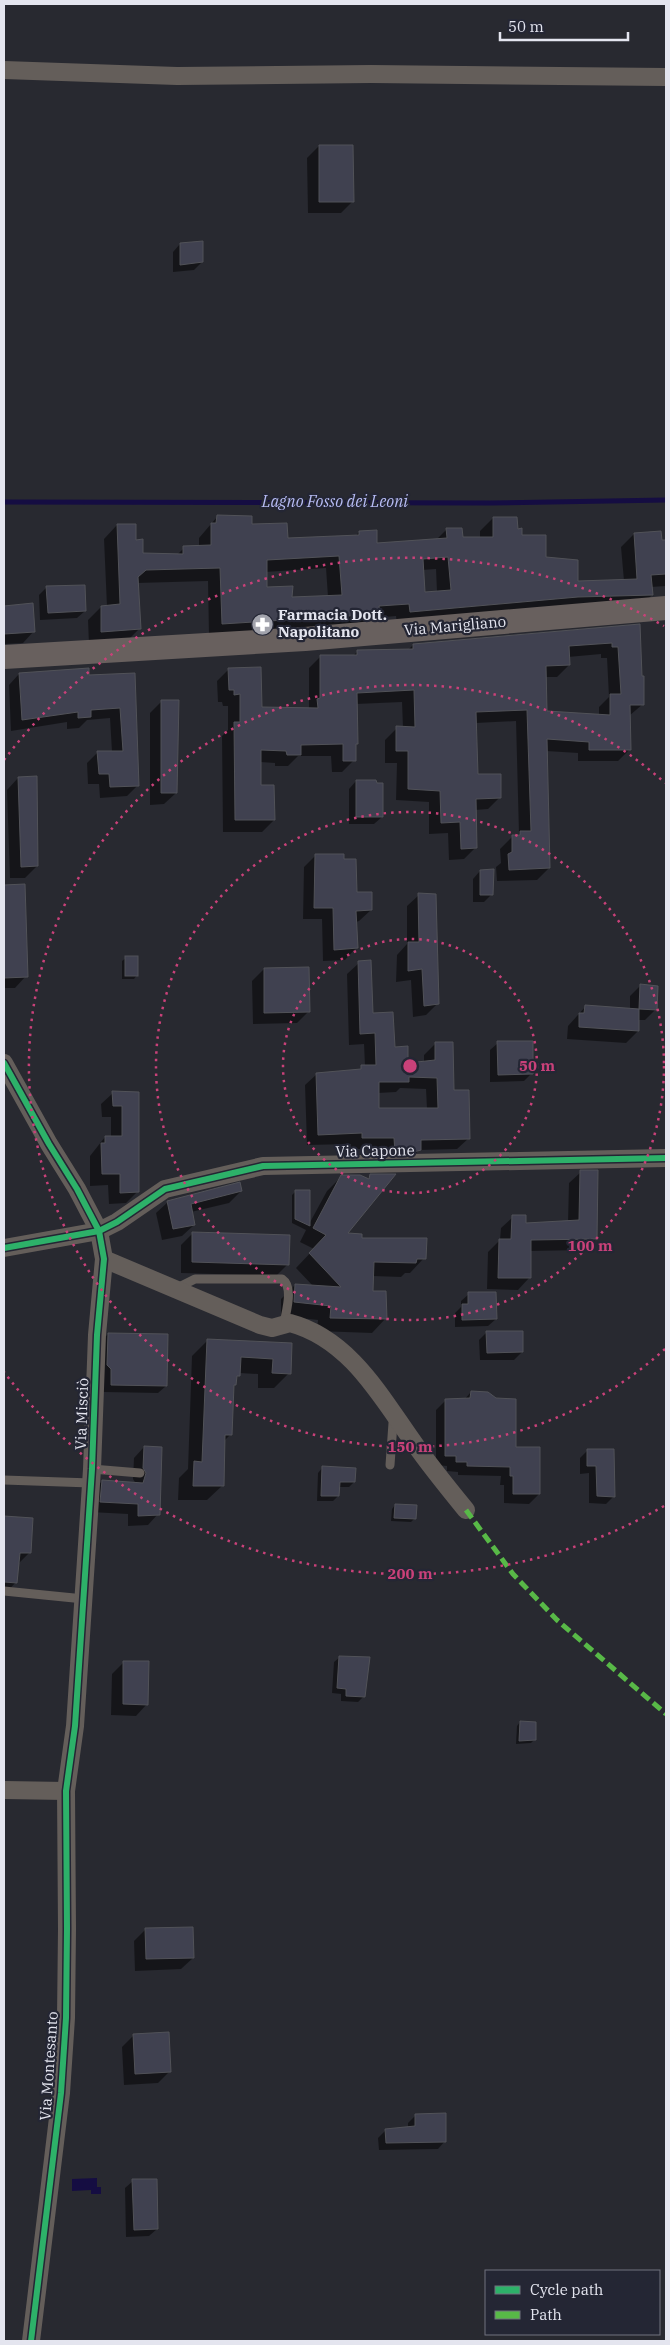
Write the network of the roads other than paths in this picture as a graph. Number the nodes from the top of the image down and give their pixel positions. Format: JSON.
{"nodes":[{"id":1,"x":4,"y":70,"type":"edge"},
{"id":2,"x":666,"y":76,"type":"edge"},
{"id":3,"x":666,"y":608,"type":"edge"},
{"id":4,"x":4,"y":656,"type":"edge"},
{"id":5,"x":4,"y":1063,"type":"edge"},
{"id":6,"x":666,"y":1158,"type":"edge"},
{"id":7,"x":99,"y":1231,"type":"junction"},
{"id":8,"x":4,"y":1248,"type":"edge"},
{"id":9,"x":104,"y":1259,"type":"junction"},
{"id":10,"x":175,"y":1289,"type":"junction"},
{"id":11,"x":284,"y":1324,"type":"junction"},
{"id":12,"x":398,"y":1419,"type":"junction"},
{"id":13,"x":390,"y":1465,"type":"dead end"},
{"id":14,"x":140,"y":1473,"type":"dead end"},
{"id":15,"x":92,"y":1476,"type":"junction"},
{"id":16,"x":4,"y":1480,"type":"edge"},
{"id":17,"x":466,"y":1510,"type":"dead end"},
{"id":18,"x":4,"y":1591,"type":"edge"},
{"id":19,"x":84,"y":1599,"type":"junction"},
{"id":20,"x":4,"y":1790,"type":"edge"},
{"id":21,"x":66,"y":1791,"type":"junction"},
{"id":22,"x":31,"y":2341,"type":"edge"}],
"edges":[{"from":1,"to":2,"type":"street"},
{"from":3,"to":4,"type":"street","name":"Via Marigliano"},
{"from":5,"to":7,"type":"street","name":"Via Misciò"},
{"from":6,"to":7,"type":"street","name":"Via Capone"},
{"from":7,"to":8,"type":"street","name":"Via Capone"},
{"from":7,"to":9,"type":"street","name":"Via Misciò"},
{"from":9,"to":10,"type":"street"},
{"from":9,"to":15,"type":"street","name":"Via Misciò"},
{"from":10,"to":11,"type":"street"},
{"from":10,"to":11,"type":"lane"},
{"from":11,"to":12,"type":"street"},
{"from":12,"to":13,"type":"lane"},
{"from":12,"to":17,"type":"street"},
{"from":14,"to":15,"type":"lane"},
{"from":15,"to":16,"type":"lane"},
{"from":15,"to":19,"type":"street","name":"Via Misciò"},
{"from":18,"to":19,"type":"lane"},
{"from":19,"to":21,"type":"street","name":"Via Misciò"},
{"from":20,"to":21,"type":"street"},
{"from":21,"to":22,"type":"street","name":"Via Montesanto"}]}
